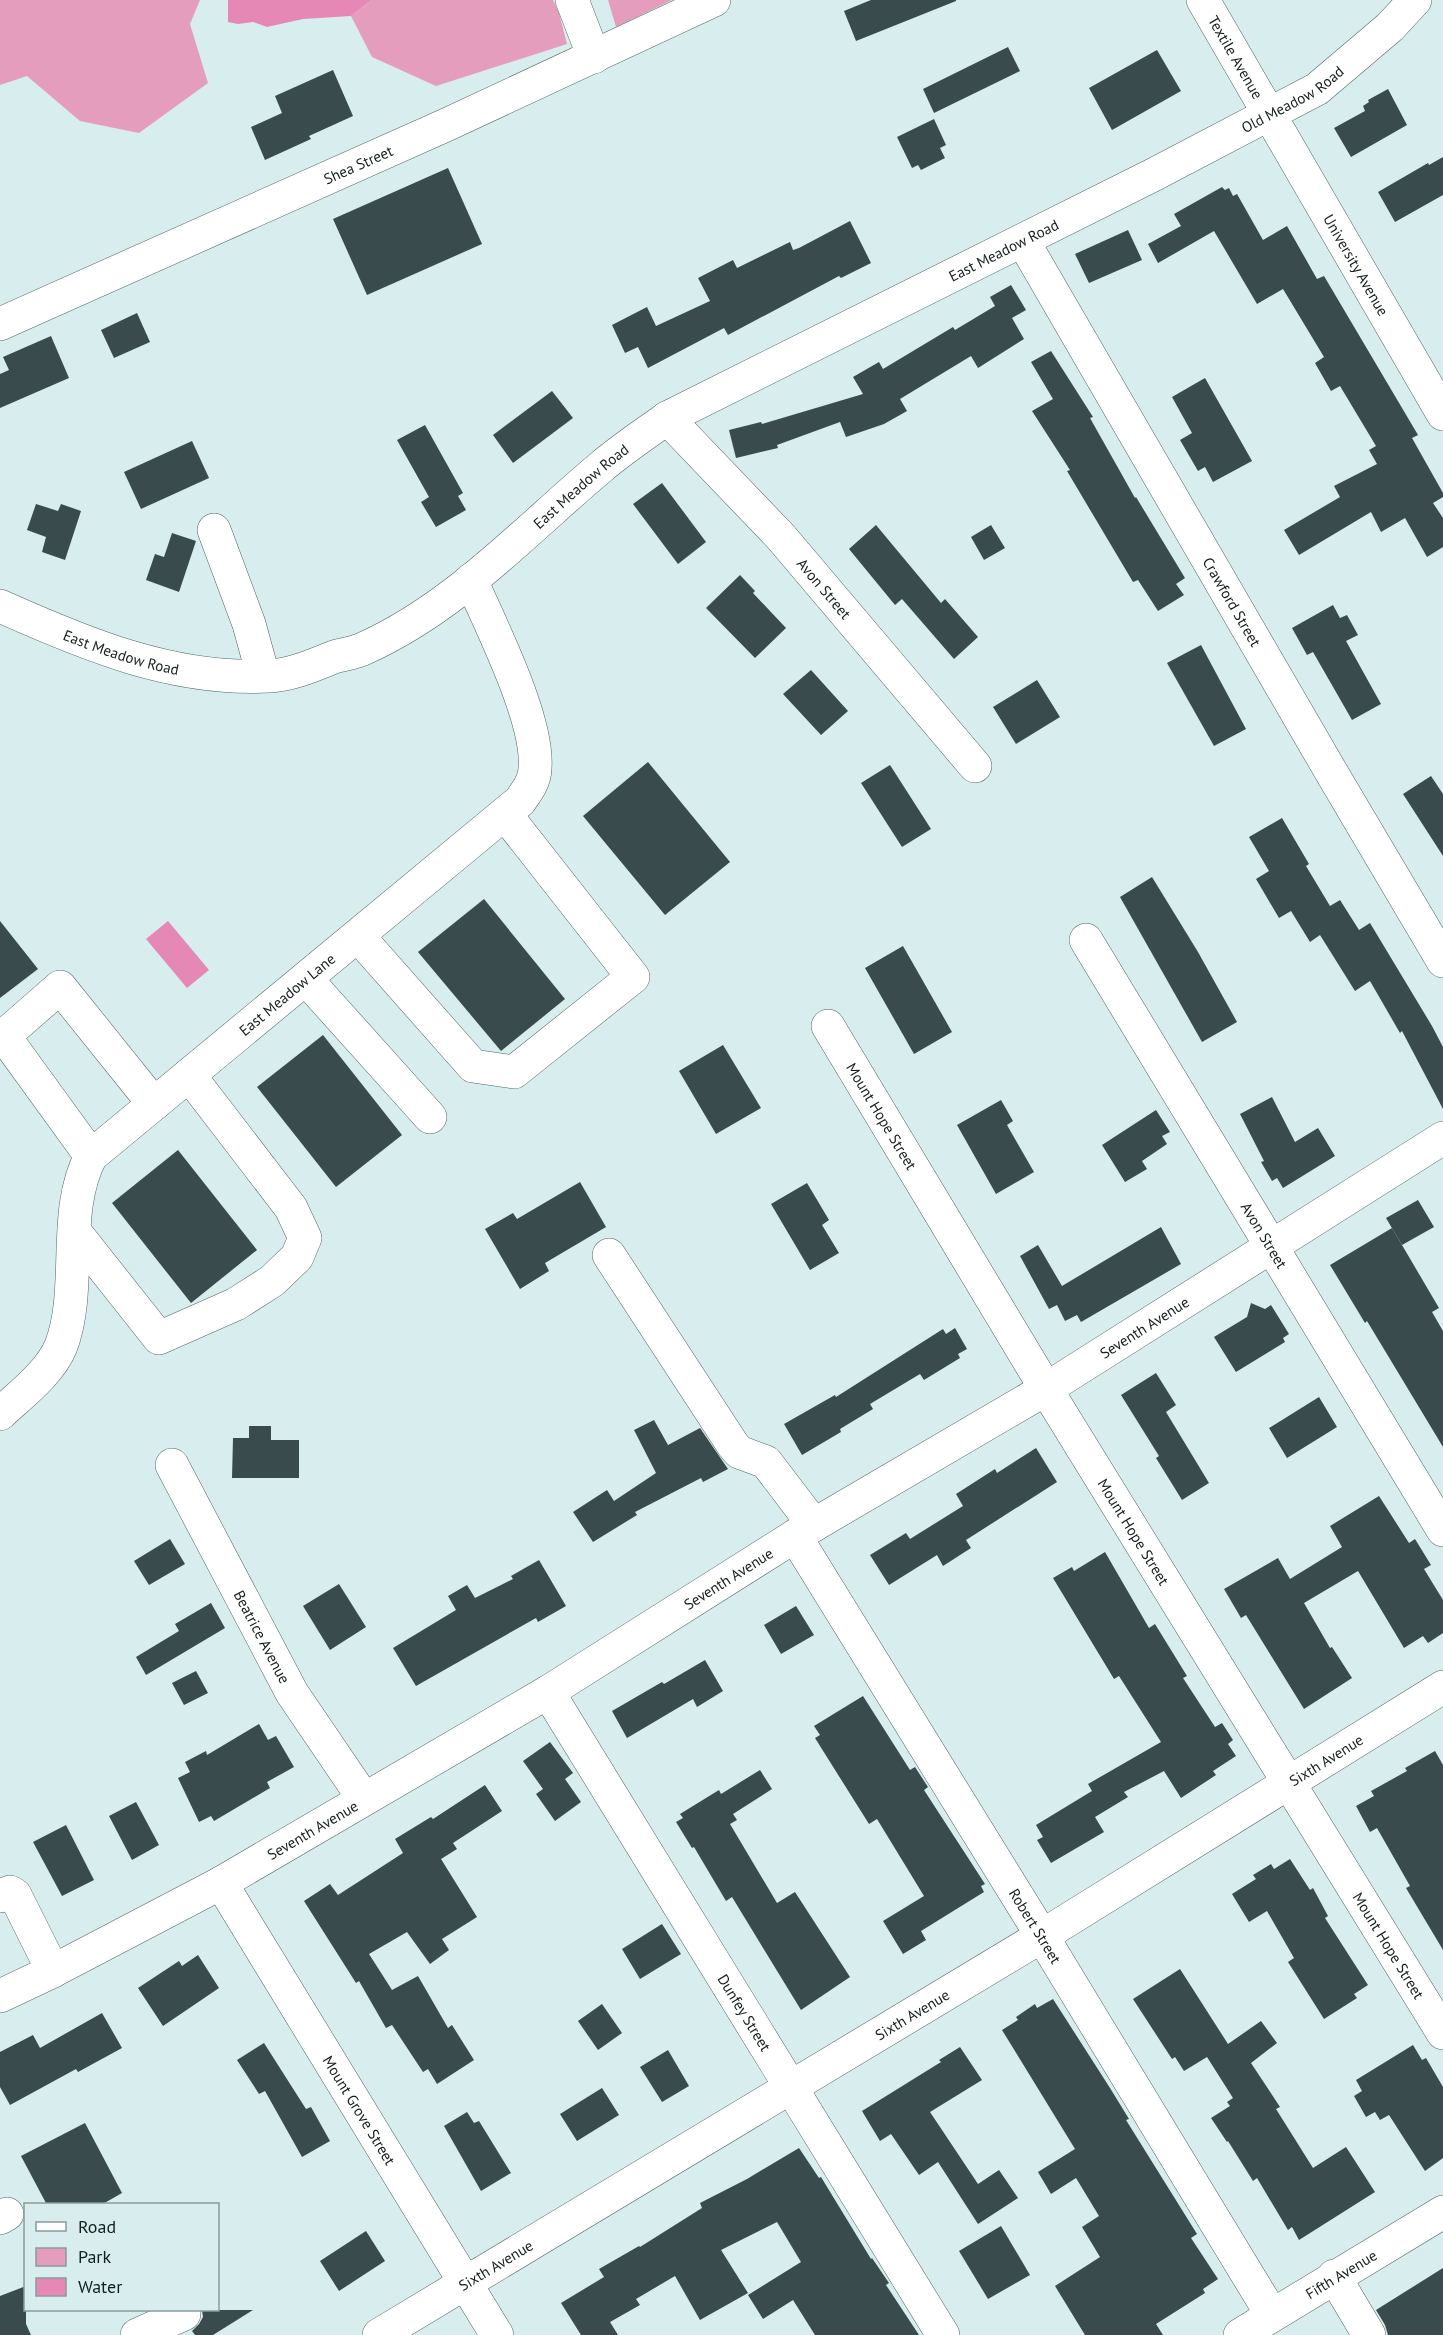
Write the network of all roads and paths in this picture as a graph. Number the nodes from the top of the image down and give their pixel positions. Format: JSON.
{"nodes":[{"id":1,"x":572,"y":0,"type":"edge"},
{"id":2,"x":714,"y":0,"type":"edge"},
{"id":3,"x":1203,"y":0,"type":"edge"},
{"id":4,"x":1415,"y":0,"type":"edge"},
{"id":5,"x":594,"y":57,"type":"junction"},
{"id":6,"x":1270,"y":115,"type":"junction"},
{"id":7,"x":1153,"y":175,"type":"joint"},
{"id":8,"x":1023,"y":241,"type":"junction"},
{"id":9,"x":0,"y":324,"type":"edge"},
{"id":10,"x":1443,"y":414,"type":"edge"},
{"id":11,"x":667,"y":418,"type":"junction"},
{"id":12,"x":214,"y":530,"type":"dead end"},
{"id":13,"x":471,"y":580,"type":"junction"},
{"id":14,"x":0,"y":606,"type":"edge"},
{"id":15,"x":263,"y":675,"type":"junction"},
{"id":16,"x":975,"y":766,"type":"dead end"},
{"id":17,"x":505,"y":814,"type":"junction"},
{"id":18,"x":358,"y":936,"type":"junction"},
{"id":19,"x":1086,"y":940,"type":"dead end"},
{"id":20,"x":1443,"y":961,"type":"edge"},
{"id":21,"x":306,"y":979,"type":"junction"},
{"id":22,"x":828,"y":1026,"type":"dead end"},
{"id":23,"x":2,"y":1037,"type":"edge"},
{"id":24,"x":189,"y":1075,"type":"junction"},
{"id":25,"x":154,"y":1104,"type":"junction"},
{"id":26,"x":430,"y":1117,"type":"dead end"},
{"id":27,"x":1443,"y":1138,"type":"edge"},
{"id":28,"x":91,"y":1156,"type":"junction"},
{"id":29,"x":75,"y":1232,"type":"junction"},
{"id":30,"x":1270,"y":1246,"type":"junction"},
{"id":31,"x":609,"y":1255,"type":"dead end"},
{"id":32,"x":1046,"y":1389,"type":"junction"},
{"id":33,"x":0,"y":1414,"type":"edge"},
{"id":34,"x":172,"y":1465,"type":"dead end"},
{"id":35,"x":804,"y":1530,"type":"junction"},
{"id":36,"x":1443,"y":1530,"type":"edge"},
{"id":37,"x":1443,"y":1687,"type":"edge"},
{"id":38,"x":548,"y":1692,"type":"junction"},
{"id":39,"x":1289,"y":1783,"type":"junction"},
{"id":40,"x":364,"y":1799,"type":"junction"},
{"id":41,"x":220,"y":1883,"type":"junction"},
{"id":42,"x":0,"y":1896,"type":"edge"},
{"id":43,"x":1042,"y":1936,"type":"junction"},
{"id":44,"x":53,"y":1971,"type":"junction"},
{"id":45,"x":0,"y":1996,"type":"edge"},
{"id":46,"x":1443,"y":2033,"type":"edge"},
{"id":47,"x":793,"y":2088,"type":"junction"},
{"id":48,"x":1443,"y":2212,"type":"edge"},
{"id":49,"x":1334,"y":2276,"type":"junction"},
{"id":50,"x":466,"y":2284,"type":"junction"},
{"id":51,"x":184,"y":2314,"type":"dead end"},
{"id":52,"x":1272,"y":2315,"type":"junction"},
{"id":53,"x":137,"y":2335,"type":"edge"},
{"id":54,"x":379,"y":2335,"type":"edge"},
{"id":55,"x":497,"y":2335,"type":"edge"},
{"id":56,"x":943,"y":2335,"type":"edge"},
{"id":57,"x":1240,"y":2335,"type":"edge"},
{"id":58,"x":1370,"y":2335,"type":"edge"}],
"edges":[{"from":1,"to":5,"type":"street"},
{"from":2,"to":5,"type":"street","name":"Shea Street"},
{"from":3,"to":6,"type":"street","name":"Textile Avenue"},
{"from":4,"to":6,"type":"street","name":"Old Meadow Road"},
{"from":5,"to":9,"type":"street","name":"Shea Street"},
{"from":6,"to":7,"type":"street","name":"Old Meadow Road"},
{"from":6,"to":10,"type":"street","name":"University Avenue"},
{"from":7,"to":8,"type":"street","name":"East Meadow Road"},
{"from":8,"to":11,"type":"street","name":"East Meadow Road"},
{"from":8,"to":20,"type":"street","name":"Crawford Street"},
{"from":11,"to":13,"type":"street","name":"East Meadow Road"},
{"from":11,"to":16,"type":"street","name":"Avon Street"},
{"from":12,"to":15,"type":"street"},
{"from":13,"to":15,"type":"street","name":"East Meadow Road"},
{"from":13,"to":17,"type":"street","name":"East Meadow Lane"},
{"from":14,"to":15,"type":"street","name":"East Meadow Road"},
{"from":17,"to":18,"type":"street","name":"East Meadow Lane"},
{"from":17,"to":18,"type":"street"},
{"from":18,"to":21,"type":"street","name":"East Meadow Lane"},
{"from":19,"to":30,"type":"street","name":"Avon Street"},
{"from":21,"to":24,"type":"street","name":"East Meadow Lane"},
{"from":21,"to":26,"type":"street"},
{"from":22,"to":32,"type":"street","name":"Mount Hope Street"},
{"from":23,"to":25,"type":"street"},
{"from":23,"to":28,"type":"street"},
{"from":24,"to":25,"type":"street","name":"East Meadow Lane"},
{"from":24,"to":29,"type":"street"},
{"from":25,"to":28,"type":"street","name":"East Meadow Lane"},
{"from":27,"to":30,"type":"street","name":"Seventh Avenue"},
{"from":28,"to":29,"type":"street","name":"East Meadow Lane"},
{"from":29,"to":33,"type":"street","name":"East Meadow Lane"},
{"from":30,"to":32,"type":"street","name":"Seventh Avenue"},
{"from":30,"to":36,"type":"street","name":"Avon Street"},
{"from":31,"to":35,"type":"street","name":"Robert Street"},
{"from":32,"to":35,"type":"street","name":"Seventh Avenue"},
{"from":32,"to":39,"type":"street","name":"Mount Hope Street"},
{"from":34,"to":40,"type":"street","name":"Beatrice Avenue"},
{"from":35,"to":38,"type":"street","name":"Seventh Avenue"},
{"from":35,"to":43,"type":"street","name":"Robert Street"},
{"from":37,"to":39,"type":"street","name":"Sixth Avenue"},
{"from":38,"to":40,"type":"street","name":"Seventh Avenue"},
{"from":38,"to":47,"type":"street","name":"Dunfey Street"},
{"from":39,"to":43,"type":"street","name":"Sixth Avenue"},
{"from":39,"to":46,"type":"street","name":"Mount Hope Street"},
{"from":40,"to":41,"type":"street","name":"Seventh Avenue"},
{"from":41,"to":44,"type":"street","name":"Seventh Avenue"},
{"from":41,"to":50,"type":"street","name":"Mount Grove Street"},
{"from":42,"to":44,"type":"street"},
{"from":43,"to":47,"type":"street","name":"Sixth Avenue"},
{"from":43,"to":52,"type":"street","name":"Robert Street"},
{"from":44,"to":45,"type":"street","name":"Seventh Avenue"},
{"from":47,"to":50,"type":"street","name":"Sixth Avenue"},
{"from":47,"to":56,"type":"street","name":"Dunfey Street"},
{"from":48,"to":49,"type":"street","name":"Fifth Avenue"},
{"from":49,"to":52,"type":"street","name":"Fifth Avenue"},
{"from":49,"to":58,"type":"street"},
{"from":50,"to":54,"type":"street","name":"Sixth Avenue"},
{"from":50,"to":55,"type":"street","name":"Mount Grove Street"},
{"from":51,"to":53,"type":"street"},
{"from":52,"to":57,"type":"street","name":"Fifth Avenue"}]}
